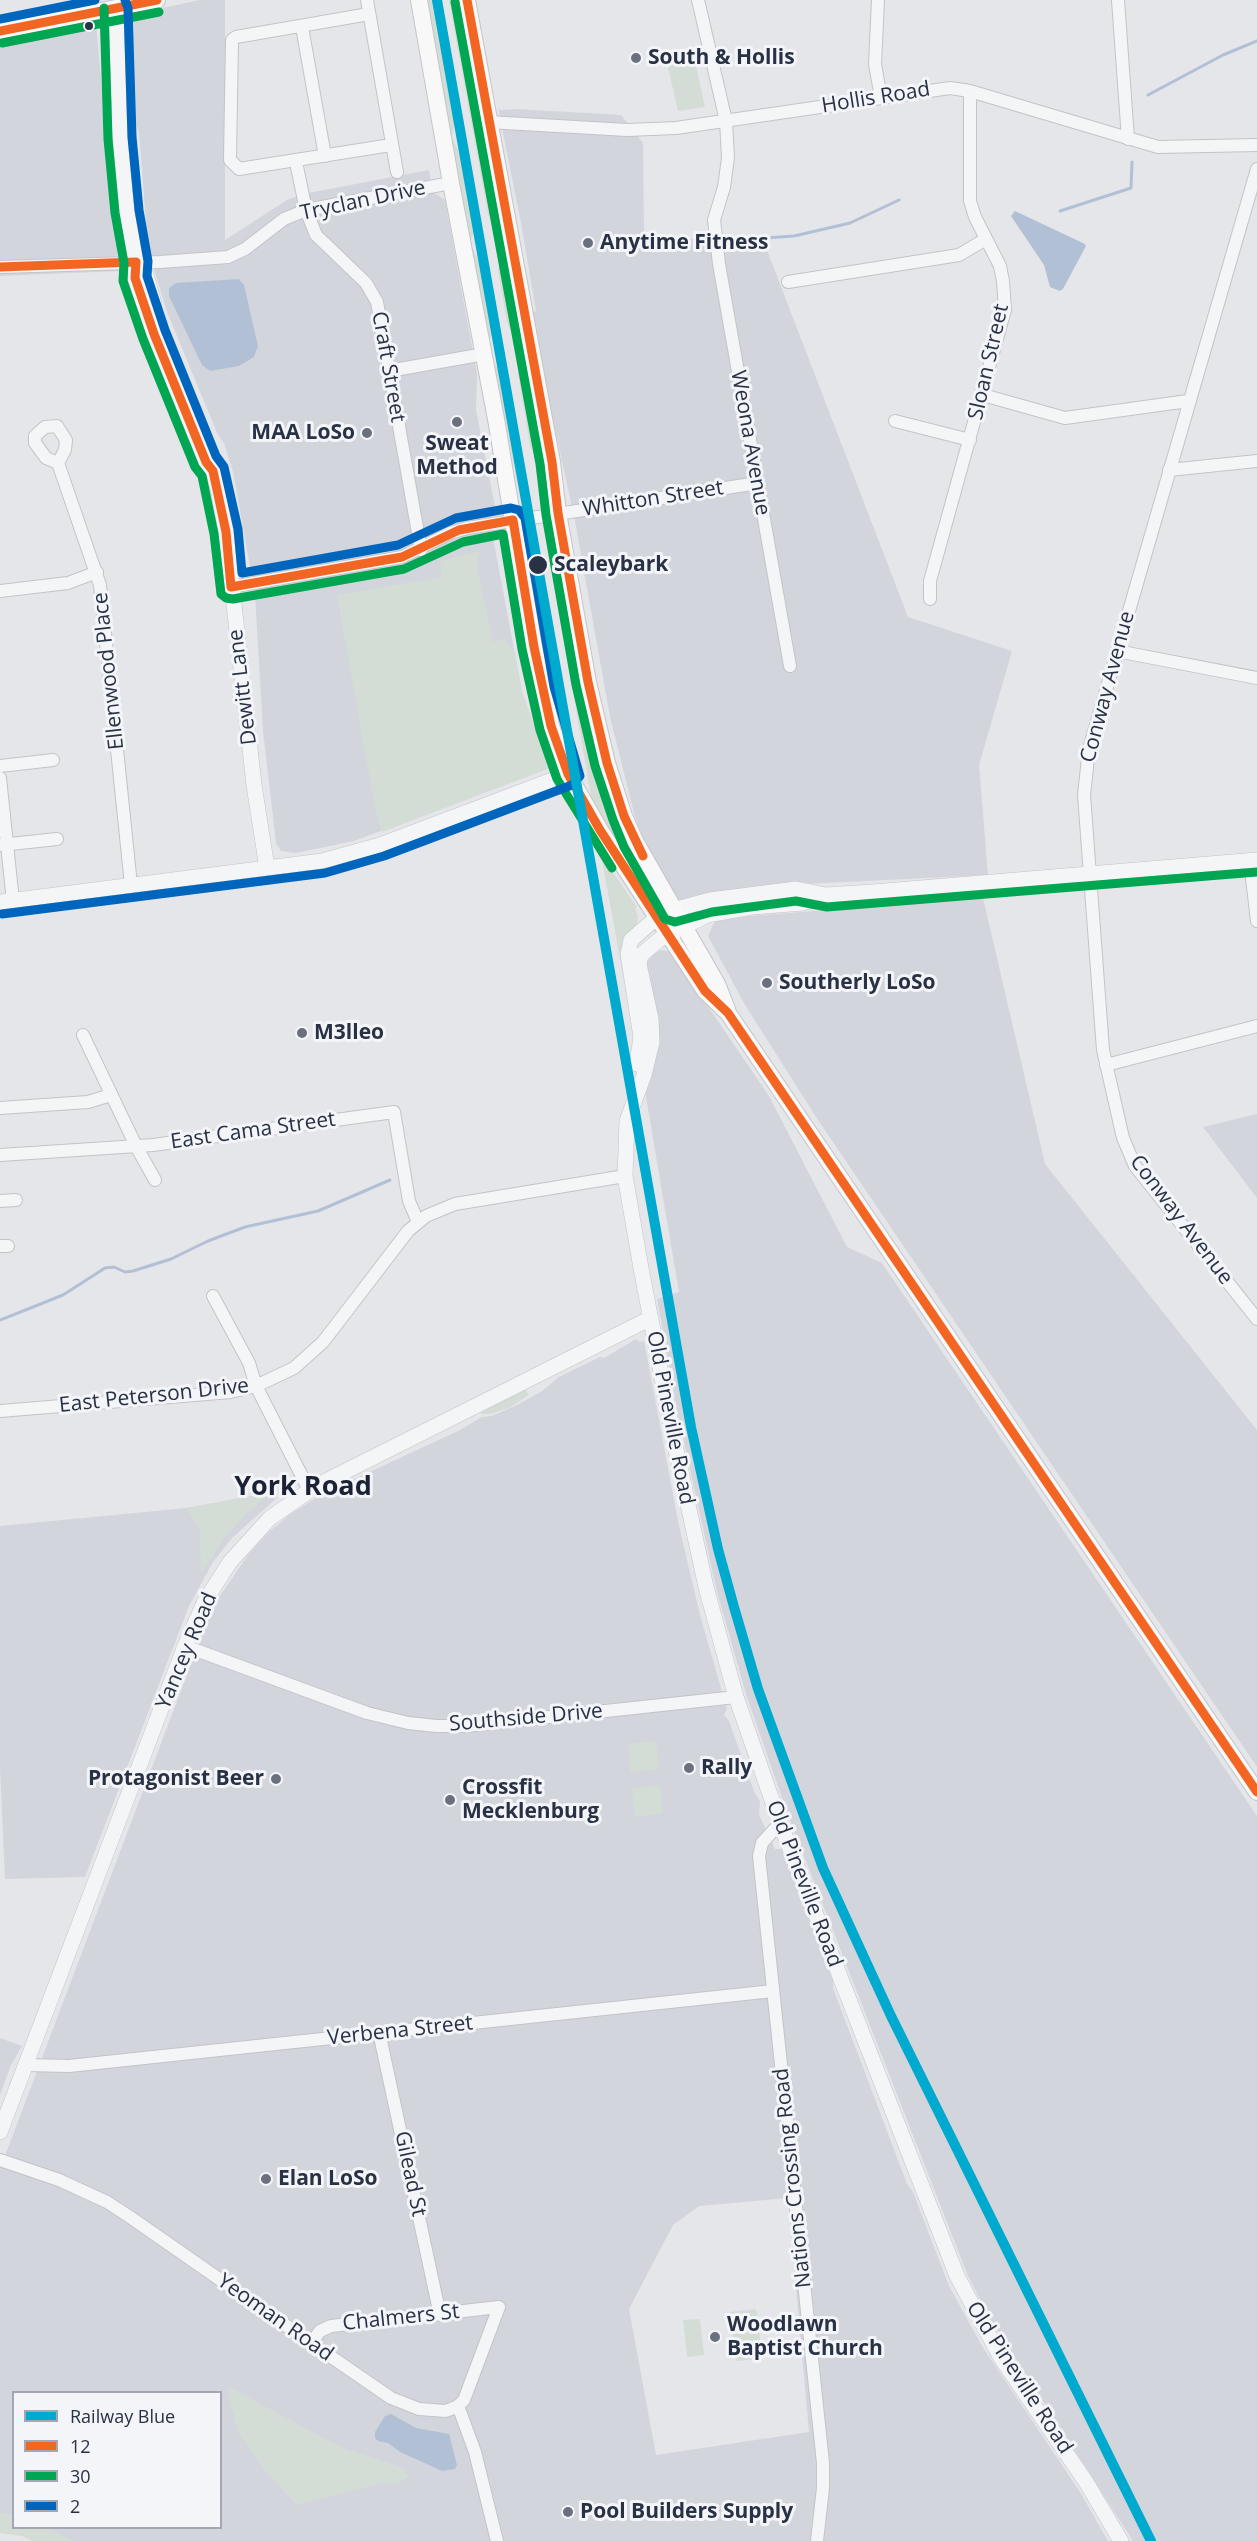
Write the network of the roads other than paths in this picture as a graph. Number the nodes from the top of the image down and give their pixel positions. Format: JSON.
{"nodes":[{"id":1,"x":157,"y":0,"type":"edge"},
{"id":2,"x":367,"y":0,"type":"edge"},
{"id":3,"x":419,"y":0,"type":"edge"},
{"id":4,"x":466,"y":0,"type":"edge"},
{"id":5,"x":698,"y":0,"type":"edge"},
{"id":6,"x":878,"y":0,"type":"edge"},
{"id":7,"x":1118,"y":0,"type":"edge"},
{"id":8,"x":116,"y":8,"type":"junction"},
{"id":9,"x":369,"y":14,"type":"junction"},
{"id":10,"x":302,"y":27,"type":"junction"},
{"id":11,"x":0,"y":31,"type":"edge"},
{"id":12,"x":970,"y":91,"type":"junction"},
{"id":13,"x":880,"y":98,"type":"junction"},
{"id":14,"x":726,"y":121,"type":"junction"},
{"id":15,"x":488,"y":122,"type":"junction"},
{"id":16,"x":1128,"y":140,"type":"junction"},
{"id":17,"x":391,"y":145,"type":"junction"},
{"id":18,"x":1257,"y":145,"type":"edge"},
{"id":19,"x":325,"y":156,"type":"junction"},
{"id":20,"x":296,"y":162,"type":"junction"},
{"id":21,"x":1257,"y":169,"type":"edge"},
{"id":22,"x":397,"y":172,"type":"dead end"},
{"id":23,"x":451,"y":183,"type":"junction"},
{"id":24,"x":306,"y":210,"type":"junction"},
{"id":25,"x":986,"y":239,"type":"junction"},
{"id":26,"x":136,"y":262,"type":"junction"},
{"id":27,"x":0,"y":267,"type":"edge"},
{"id":28,"x":788,"y":282,"type":"dead end"},
{"id":29,"x":484,"y":354,"type":"junction"},
{"id":30,"x":389,"y":370,"type":"junction"},
{"id":31,"x":983,"y":394,"type":"junction"},
{"id":32,"x":1188,"y":401,"type":"junction"},
{"id":33,"x":895,"y":421,"type":"dead end"},
{"id":34,"x":970,"y":440,"type":"junction"},
{"id":35,"x":1257,"y":461,"type":"edge"},
{"id":36,"x":58,"y":463,"type":"dead end"},
{"id":37,"x":1169,"y":470,"type":"junction"},
{"id":38,"x":758,"y":483,"type":"junction"},
{"id":39,"x":558,"y":513,"type":"junction"},
{"id":40,"x":513,"y":520,"type":"junction"},
{"id":41,"x":421,"y":550,"type":"junction"},
{"id":42,"x":97,"y":572,"type":"junction"},
{"id":43,"x":231,"y":588,"type":"junction"},
{"id":44,"x":0,"y":591,"type":"edge"},
{"id":45,"x":930,"y":599,"type":"dead end"},
{"id":46,"x":1117,"y":651,"type":"junction"},
{"id":47,"x":790,"y":666,"type":"dead end"},
{"id":48,"x":1257,"y":678,"type":"edge"},
{"id":49,"x":53,"y":760,"type":"dead end"},
{"id":50,"x":0,"y":766,"type":"edge"},
{"id":51,"x":568,"y":774,"type":"junction"},
{"id":52,"x":0,"y":778,"type":"edge"},
{"id":53,"x":57,"y":839,"type":"dead end"},
{"id":54,"x":4,"y":844,"type":"edge"},
{"id":55,"x":1253,"y":860,"type":"edge"},
{"id":56,"x":267,"y":868,"type":"junction"},
{"id":57,"x":1089,"y":875,"type":"junction"},
{"id":58,"x":131,"y":885,"type":"junction"},
{"id":59,"x":826,"y":895,"type":"junction"},
{"id":60,"x":7,"y":901,"type":"edge"},
{"id":61,"x":673,"y":909,"type":"junction"},
{"id":62,"x":657,"y":917,"type":"junction"},
{"id":63,"x":1257,"y":921,"type":"edge"},
{"id":64,"x":676,"y":930,"type":"junction"},
{"id":65,"x":1257,"y":1026,"type":"edge"},
{"id":66,"x":83,"y":1035,"type":"dead end"},
{"id":67,"x":1106,"y":1065,"type":"junction"},
{"id":68,"x":111,"y":1095,"type":"junction"},
{"id":69,"x":0,"y":1108,"type":"edge"},
{"id":70,"x":135,"y":1146,"type":"junction"},
{"id":71,"x":0,"y":1155,"type":"edge"},
{"id":72,"x":625,"y":1176,"type":"junction"},
{"id":73,"x":155,"y":1180,"type":"dead end"},
{"id":74,"x":16,"y":1200,"type":"dead end"},
{"id":75,"x":0,"y":1201,"type":"edge"},
{"id":76,"x":418,"y":1221,"type":"junction"},
{"id":77,"x":213,"y":1296,"type":"dead end"},
{"id":78,"x":651,"y":1318,"type":"junction"},
{"id":79,"x":1257,"y":1319,"type":"edge"},
{"id":80,"x":256,"y":1386,"type":"junction"},
{"id":81,"x":0,"y":1411,"type":"edge"},
{"id":82,"x":309,"y":1490,"type":"junction"},
{"id":83,"x":185,"y":1646,"type":"junction"},
{"id":84,"x":736,"y":1697,"type":"junction"},
{"id":85,"x":1257,"y":1792,"type":"edge"},
{"id":86,"x":780,"y":1823,"type":"junction"},
{"id":87,"x":773,"y":1991,"type":"junction"},
{"id":88,"x":380,"y":2032,"type":"junction"},
{"id":89,"x":27,"y":2065,"type":"junction"},
{"id":90,"x":0,"y":2132,"type":"edge"},
{"id":91,"x":0,"y":2160,"type":"edge"},
{"id":92,"x":440,"y":2315,"type":"junction"},
{"id":93,"x":311,"y":2343,"type":"junction"},
{"id":94,"x":458,"y":2406,"type":"junction"},
{"id":95,"x":497,"y":2541,"type":"edge"},
{"id":96,"x":817,"y":2541,"type":"edge"},
{"id":97,"x":1121,"y":2541,"type":"edge"}],
"edges":[{"from":1,"to":8,"type":"main road"},
{"from":2,"to":9,"type":"street"},
{"from":3,"to":23,"type":"main road"},
{"from":4,"to":15,"type":"main road"},
{"from":5,"to":14,"type":"street"},
{"from":6,"to":13,"type":"street"},
{"from":7,"to":16,"type":"street"},
{"from":8,"to":11,"type":"main road"},
{"from":8,"to":26,"type":"street","name":"Dewitt Lane"},
{"from":9,"to":10,"type":"street"},
{"from":9,"to":17,"type":"street"},
{"from":10,"to":19,"type":"street"},
{"from":10,"to":20,"type":"street"},
{"from":12,"to":13,"type":"street","name":"Hollis Road"},
{"from":12,"to":16,"type":"street","name":"Hollis Road"},
{"from":12,"to":25,"type":"street","name":"Sloan Street"},
{"from":13,"to":14,"type":"street","name":"Hollis Road"},
{"from":14,"to":15,"type":"street","name":"Hollis Road"},
{"from":14,"to":38,"type":"street","name":"Weona Avenue"},
{"from":15,"to":39,"type":"main road"},
{"from":16,"to":18,"type":"street","name":"Hollis Road"},
{"from":17,"to":19,"type":"street"},
{"from":17,"to":22,"type":"street"},
{"from":19,"to":20,"type":"street"},
{"from":20,"to":24,"type":"street","name":"Craft Street"},
{"from":21,"to":32,"type":"street","name":"Conway Avenue"},
{"from":23,"to":24,"type":"street","name":"Tryclan Drive"},
{"from":23,"to":29,"type":"main road"},
{"from":24,"to":26,"type":"street","name":"Tryclan Drive"},
{"from":24,"to":30,"type":"street","name":"Craft Street"},
{"from":25,"to":28,"type":"street"},
{"from":25,"to":31,"type":"street","name":"Sloan Street"},
{"from":26,"to":27,"type":"street","name":"Tryclan Drive"},
{"from":26,"to":43,"type":"street","name":"Dewitt Lane"},
{"from":29,"to":30,"type":"street"},
{"from":29,"to":40,"type":"main road"},
{"from":30,"to":41,"type":"street","name":"Craft Street"},
{"from":31,"to":32,"type":"street"},
{"from":31,"to":34,"type":"street","name":"Sloan Street"},
{"from":32,"to":37,"type":"street","name":"Conway Avenue"},
{"from":33,"to":34,"type":"street"},
{"from":34,"to":45,"type":"street","name":"Sloan Street"},
{"from":35,"to":37,"type":"street"},
{"from":36,"to":42,"type":"street","name":"Ellenwood Place"},
{"from":37,"to":46,"type":"street","name":"Conway Avenue"},
{"from":38,"to":39,"type":"street","name":"Whitton Street"},
{"from":38,"to":47,"type":"street","name":"Weona Avenue"},
{"from":39,"to":40,"type":"street","name":"Whitton Street"},
{"from":39,"to":61,"type":"main road"},
{"from":40,"to":41,"type":"street","name":"Whitton Street"},
{"from":40,"to":51,"type":"main road"},
{"from":41,"to":43,"type":"street","name":"Whitton Street"},
{"from":42,"to":44,"type":"street"},
{"from":42,"to":58,"type":"street","name":"Ellenwood Place"},
{"from":43,"to":56,"type":"street","name":"Dewitt Lane"},
{"from":46,"to":48,"type":"street"},
{"from":46,"to":57,"type":"street","name":"Conway Avenue"},
{"from":49,"to":50,"type":"street"},
{"from":51,"to":56,"type":"street"},
{"from":51,"to":62,"type":"main road"},
{"from":52,"to":54,"type":"street"},
{"from":53,"to":54,"type":"street"},
{"from":54,"to":60,"type":"street"},
{"from":55,"to":57,"type":"street"},
{"from":55,"to":63,"type":"street"},
{"from":56,"to":58,"type":"street"},
{"from":57,"to":59,"type":"street"},
{"from":57,"to":67,"type":"street","name":"Conway Avenue"},
{"from":58,"to":60,"type":"street"},
{"from":59,"to":61,"type":"street","name":"Old Pineville Road"},
{"from":59,"to":64,"type":"street","name":"Old Pineville Road"},
{"from":61,"to":62,"type":"street","name":"Old Pineville Road"},
{"from":61,"to":64,"type":"main road"},
{"from":62,"to":64,"type":"main road"},
{"from":62,"to":72,"type":"street","name":"Old Pineville Road"},
{"from":64,"to":72,"type":"street","name":"Old Pineville Road"},
{"from":64,"to":85,"type":"main road"},
{"from":65,"to":67,"type":"street"},
{"from":66,"to":68,"type":"street"},
{"from":67,"to":79,"type":"street","name":"Conway Avenue"},
{"from":68,"to":69,"type":"street"},
{"from":68,"to":70,"type":"street"},
{"from":70,"to":71,"type":"street","name":"East Cama Street"},
{"from":70,"to":73,"type":"street"},
{"from":70,"to":76,"type":"street","name":"East Cama Street"},
{"from":72,"to":76,"type":"street","name":"East Peterson Drive"},
{"from":72,"to":78,"type":"street","name":"Old Pineville Road"},
{"from":74,"to":75,"type":"street"},
{"from":76,"to":80,"type":"street","name":"East Peterson Drive"},
{"from":77,"to":80,"type":"street"},
{"from":78,"to":82,"type":"street","name":"Yancey Road"},
{"from":78,"to":84,"type":"street","name":"Old Pineville Road"},
{"from":80,"to":81,"type":"street","name":"East Peterson Drive"},
{"from":80,"to":82,"type":"street"},
{"from":82,"to":83,"type":"street","name":"Yancey Road"},
{"from":83,"to":84,"type":"street","name":"Southside Drive"},
{"from":83,"to":89,"type":"street","name":"Yancey Road"},
{"from":84,"to":86,"type":"street","name":"Old Pineville Road"},
{"from":86,"to":87,"type":"street","name":"Nations Crossing Road"},
{"from":86,"to":97,"type":"street","name":"Old Pineville Road"},
{"from":87,"to":88,"type":"street","name":"Verbena Street"},
{"from":87,"to":96,"type":"street","name":"Nations Crossing Road"},
{"from":88,"to":89,"type":"street","name":"Verbena Street"},
{"from":88,"to":92,"type":"street","name":"Gilead St"},
{"from":89,"to":90,"type":"street","name":"Yancey Road"},
{"from":91,"to":93,"type":"street","name":"Yeoman Road"},
{"from":92,"to":93,"type":"street","name":"Chalmers St"},
{"from":92,"to":94,"type":"street","name":"Chalmers St"},
{"from":93,"to":94,"type":"street","name":"Yeoman Road"},
{"from":94,"to":95,"type":"street"}]}
